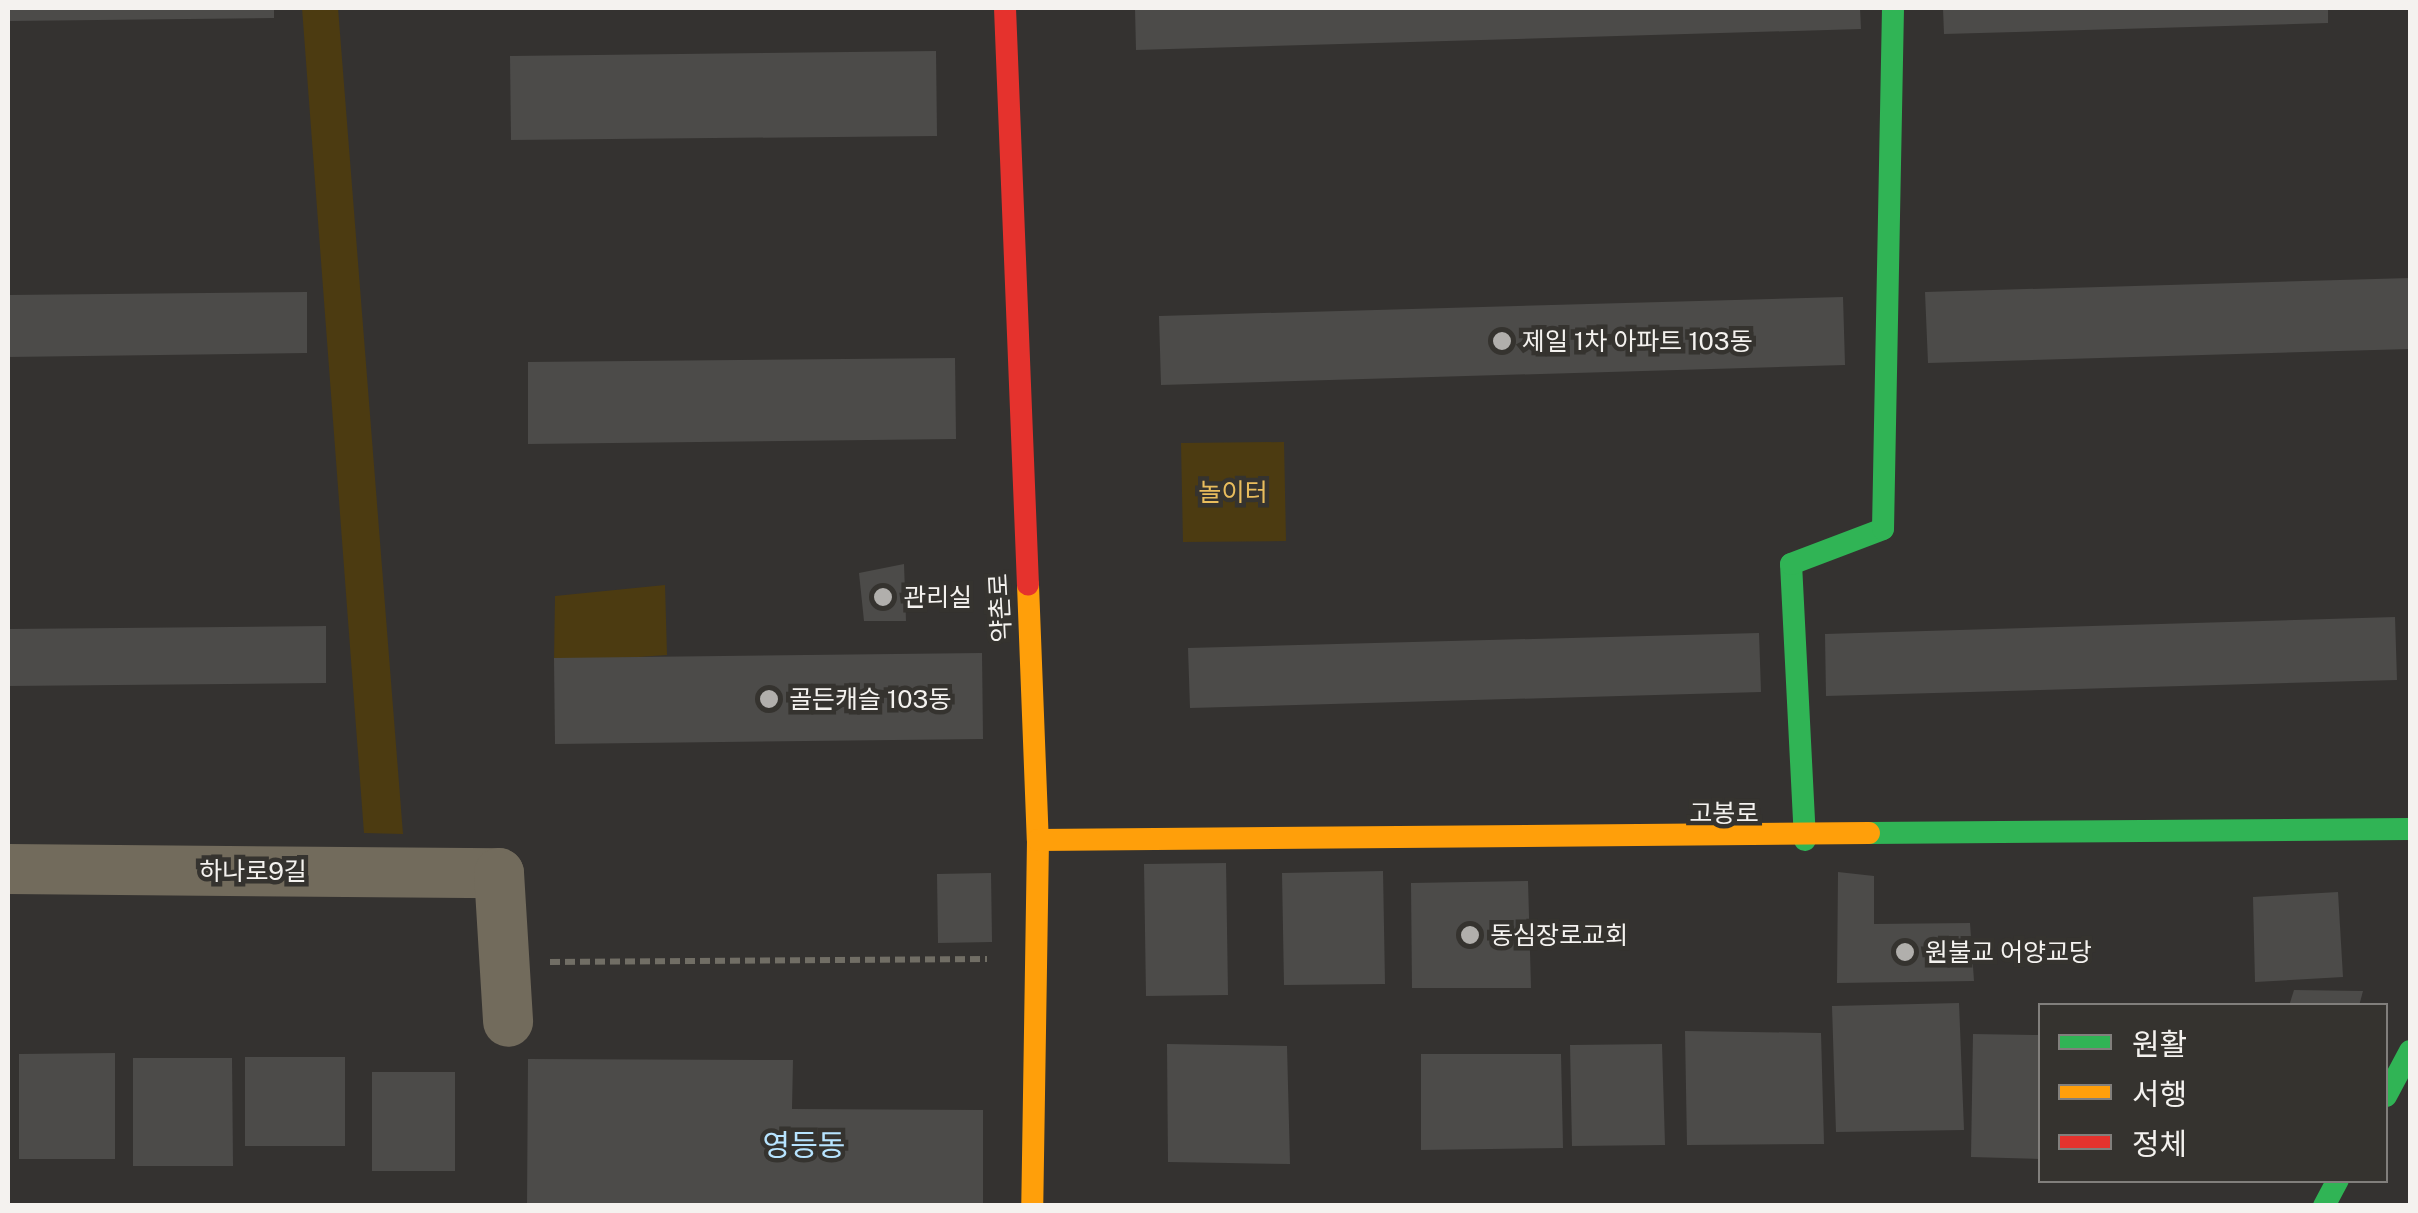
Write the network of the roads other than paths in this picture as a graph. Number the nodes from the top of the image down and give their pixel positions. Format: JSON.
{"nodes":[{"id":1,"x":1005,"y":8,"type":"edge"},
{"id":2,"x":1894,"y":8,"type":"edge"},
{"id":3,"x":2410,"y":829,"type":"edge"},
{"id":4,"x":1038,"y":840,"type":"junction"},
{"id":5,"x":1805,"y":840,"type":"junction"},
{"id":6,"x":8,"y":868,"type":"edge"},
{"id":7,"x":508,"y":1022,"type":"dead end"},
{"id":8,"x":2410,"y":1051,"type":"edge"},
{"id":9,"x":2388,"y":1092,"type":"edge"},
{"id":10,"x":2336,"y":1183,"type":"edge"},
{"id":11,"x":1032,"y":1206,"type":"edge"},
{"id":12,"x":2324,"y":1206,"type":"edge"}],
"edges":[{"from":1,"to":4,"type":"street","name":"약촌로"},
{"from":2,"to":5,"type":"street"},
{"from":3,"to":5,"type":"street","name":"고봉로"},
{"from":4,"to":5,"type":"street","name":"고봉로"},
{"from":4,"to":11,"type":"street","name":"약촌로"},
{"from":6,"to":7,"type":"street","name":"하나로9길"},
{"from":8,"to":9,"type":"street"},
{"from":10,"to":12,"type":"street"}]}
